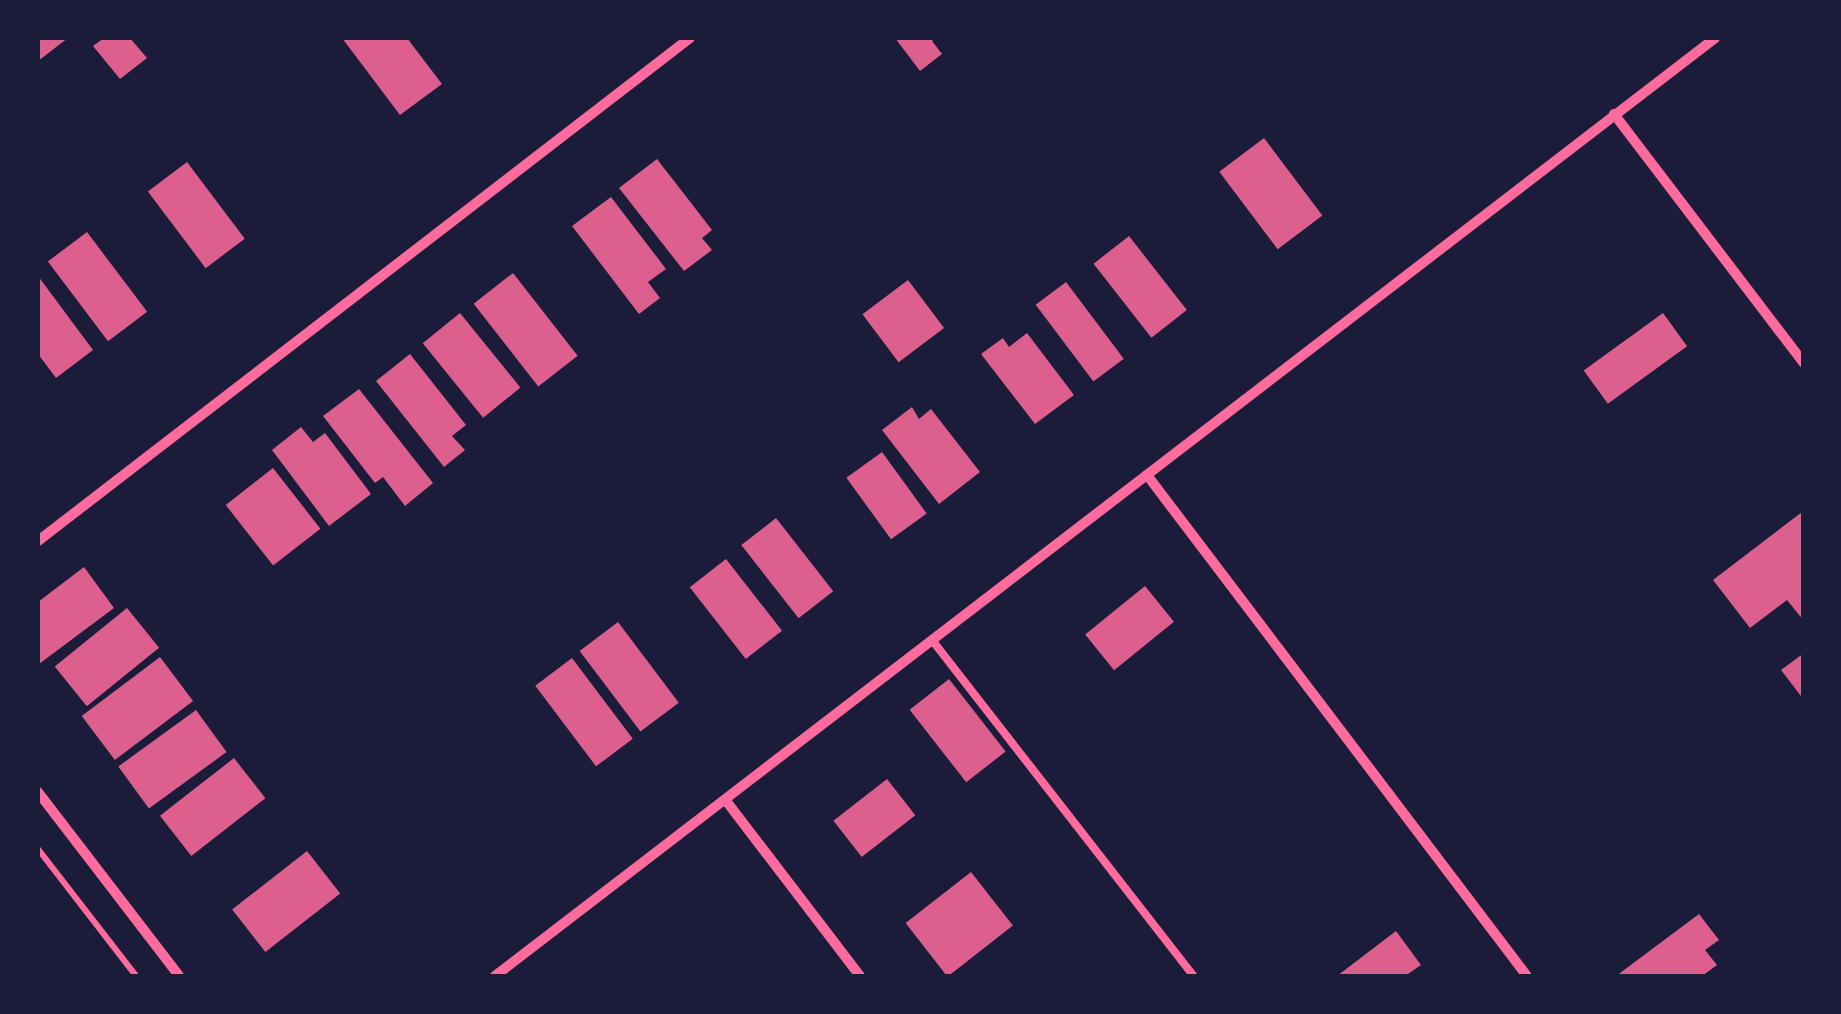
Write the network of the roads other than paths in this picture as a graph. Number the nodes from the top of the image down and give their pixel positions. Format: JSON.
{"nodes":[{"id":1,"x":690,"y":38,"type":"edge"},
{"id":2,"x":1714,"y":38,"type":"edge"},
{"id":3,"x":1614,"y":114,"type":"junction"},
{"id":4,"x":1804,"y":363,"type":"edge"},
{"id":5,"x":1146,"y":474,"type":"junction"},
{"id":6,"x":38,"y":542,"type":"edge"},
{"id":7,"x":932,"y":640,"type":"junction"},
{"id":8,"x":38,"y":792,"type":"edge"},
{"id":9,"x":727,"y":802,"type":"junction"},
{"id":10,"x":179,"y":976,"type":"edge"},
{"id":11,"x":494,"y":976,"type":"edge"},
{"id":12,"x":860,"y":976,"type":"edge"},
{"id":13,"x":1194,"y":976,"type":"edge"},
{"id":14,"x":1527,"y":976,"type":"edge"}],
"edges":[{"from":1,"to":6,"type":"street"},
{"from":2,"to":3,"type":"street"},
{"from":3,"to":4,"type":"street"},
{"from":3,"to":5,"type":"street"},
{"from":5,"to":7,"type":"street"},
{"from":5,"to":14,"type":"street"},
{"from":7,"to":9,"type":"street"},
{"from":7,"to":13,"type":"lane"},
{"from":8,"to":10,"type":"street"},
{"from":9,"to":11,"type":"street"},
{"from":9,"to":12,"type":"street"}]}
